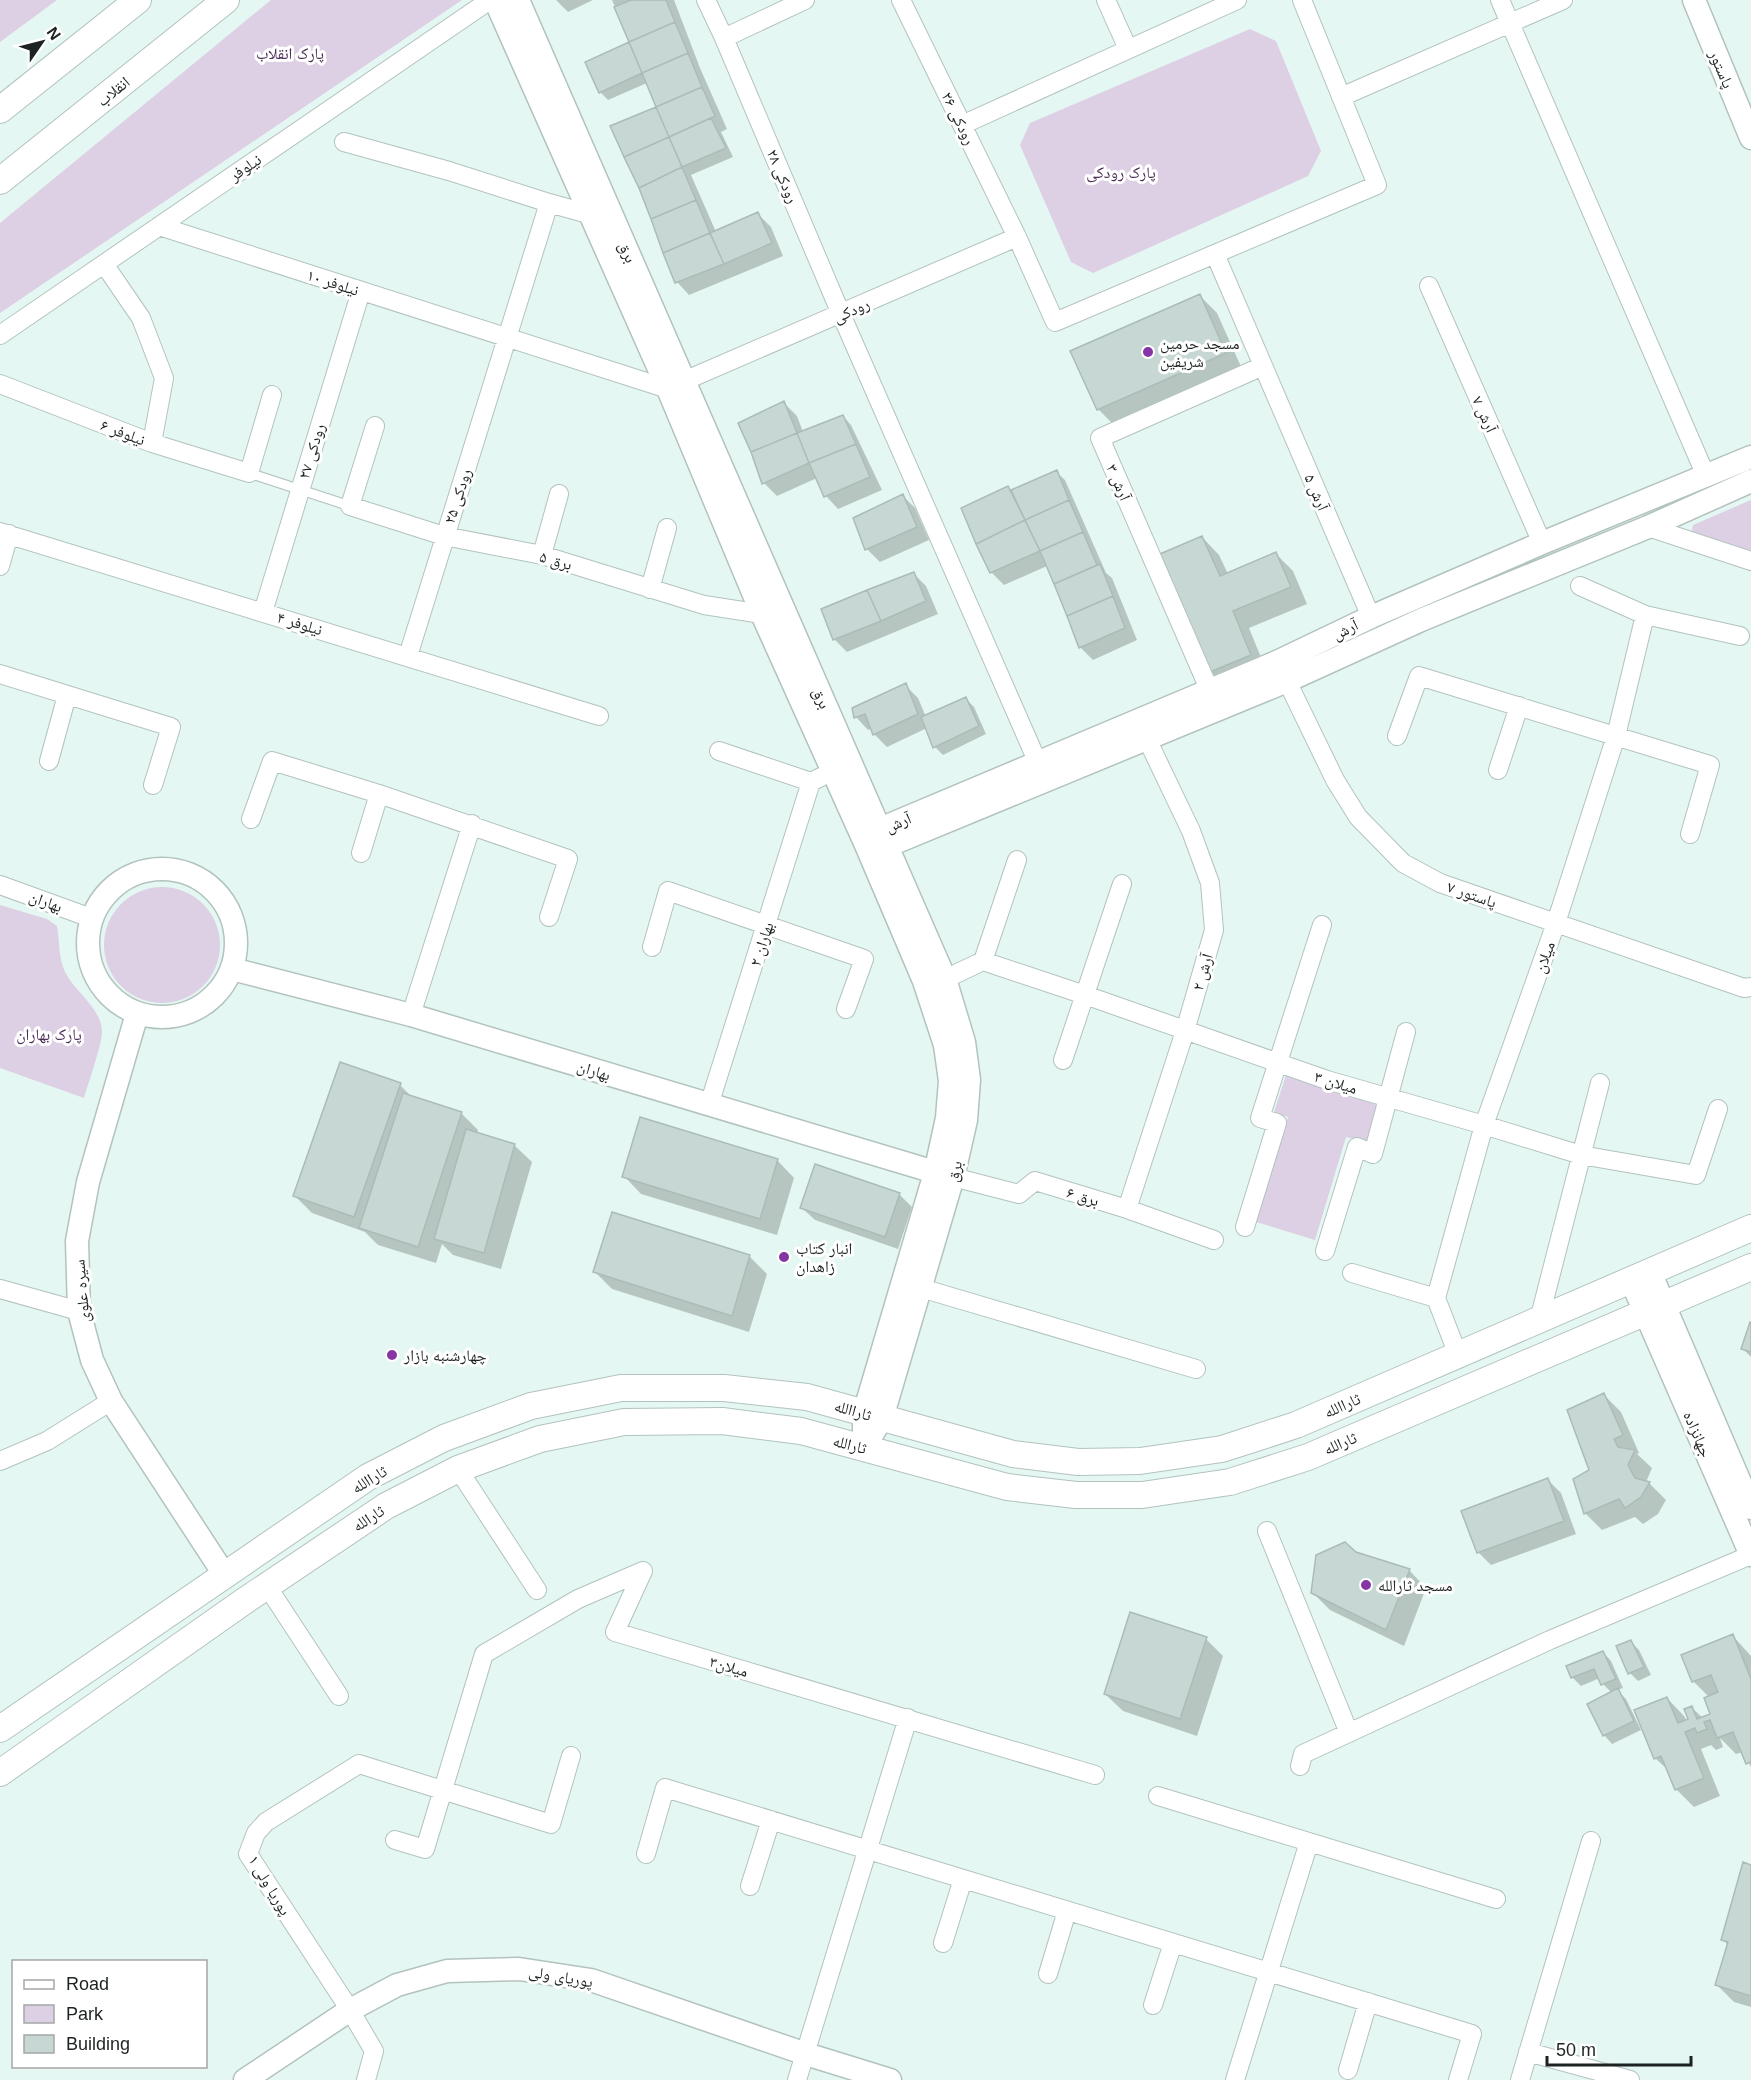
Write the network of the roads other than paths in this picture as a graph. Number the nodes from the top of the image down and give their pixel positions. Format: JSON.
{"nodes":[{"id":1,"x":138,"y":0,"type":"edge"},
{"id":2,"x":226,"y":0,"type":"edge"},
{"id":3,"x":493,"y":0,"type":"edge"},
{"id":4,"x":518,"y":0,"type":"edge"},
{"id":5,"x":706,"y":0,"type":"edge"},
{"id":6,"x":806,"y":0,"type":"edge"},
{"id":7,"x":901,"y":0,"type":"edge"},
{"id":8,"x":1106,"y":0,"type":"edge"},
{"id":9,"x":1237,"y":0,"type":"edge"},
{"id":10,"x":1302,"y":0,"type":"edge"},
{"id":11,"x":1500,"y":0,"type":"edge"},
{"id":12,"x":1563,"y":0,"type":"edge"},
{"id":13,"x":1694,"y":0,"type":"edge"},
{"id":14,"x":1510,"y":23,"type":"junction"},
{"id":15,"x":724,"y":38,"type":"junction"},
{"id":16,"x":1128,"y":50,"type":"junction"},
{"id":17,"x":1341,"y":97,"type":"junction"},
{"id":18,"x":0,"y":110,"type":"edge"},
{"id":19,"x":962,"y":125,"type":"junction"},
{"id":20,"x":1751,"y":138,"type":"edge"},
{"id":21,"x":344,"y":141,"type":"dead end"},
{"id":22,"x":0,"y":181,"type":"edge"},
{"id":23,"x":549,"y":203,"type":"junction"},
{"id":24,"x":592,"y":215,"type":"junction"},
{"id":25,"x":159,"y":226,"type":"junction"},
{"id":26,"x":1017,"y":237,"type":"junction"},
{"id":27,"x":1215,"y":254,"type":"junction"},
{"id":28,"x":104,"y":264,"type":"junction"},
{"id":29,"x":1429,"y":286,"type":"dead end"},
{"id":30,"x":361,"y":291,"type":"junction"},
{"id":31,"x":841,"y":314,"type":"junction"},
{"id":32,"x":0,"y":335,"type":"edge"},
{"id":33,"x":507,"y":338,"type":"junction"},
{"id":34,"x":1263,"y":366,"type":"junction"},
{"id":35,"x":0,"y":384,"type":"edge"},
{"id":36,"x":676,"y":385,"type":"junction"},
{"id":37,"x":272,"y":395,"type":"dead end"},
{"id":38,"x":375,"y":426,"type":"dead end"},
{"id":39,"x":152,"y":443,"type":"junction"},
{"id":40,"x":1751,"y":457,"type":"edge"},
{"id":41,"x":249,"y":473,"type":"junction"},
{"id":42,"x":1706,"y":476,"type":"junction"},
{"id":43,"x":1751,"y":481,"type":"edge"},
{"id":44,"x":299,"y":491,"type":"junction"},
{"id":45,"x":559,"y":494,"type":"dead end"},
{"id":46,"x":350,"y":506,"type":"junction"},
{"id":47,"x":1648,"y":527,"type":"junction"},
{"id":48,"x":667,"y":528,"type":"dead end"},
{"id":49,"x":5,"y":533,"type":"edge"},
{"id":50,"x":444,"y":536,"type":"junction"},
{"id":51,"x":1542,"y":543,"type":"junction"},
{"id":52,"x":542,"y":555,"type":"junction"},
{"id":53,"x":1751,"y":561,"type":"edge"},
{"id":54,"x":0,"y":566,"type":"edge"},
{"id":55,"x":1580,"y":585,"type":"dead end"},
{"id":56,"x":650,"y":589,"type":"junction"},
{"id":57,"x":262,"y":612,"type":"junction"},
{"id":58,"x":762,"y":614,"type":"junction"},
{"id":59,"x":1645,"y":615,"type":"junction"},
{"id":60,"x":1371,"y":617,"type":"junction"},
{"id":61,"x":1740,"y":636,"type":"dead end"},
{"id":62,"x":408,"y":656,"type":"junction"},
{"id":63,"x":1283,"y":671,"type":"junction"},
{"id":64,"x":0,"y":674,"type":"edge"},
{"id":65,"x":1209,"y":689,"type":"junction"},
{"id":66,"x":67,"y":695,"type":"junction"},
{"id":67,"x":1519,"y":706,"type":"junction"},
{"id":68,"x":599,"y":716,"type":"dead end"},
{"id":69,"x":1142,"y":730,"type":"junction"},
{"id":70,"x":1397,"y":736,"type":"dead end"},
{"id":71,"x":1616,"y":736,"type":"junction"},
{"id":72,"x":719,"y":751,"type":"dead end"},
{"id":73,"x":49,"y":761,"type":"dead end"},
{"id":74,"x":1038,"y":763,"type":"junction"},
{"id":75,"x":834,"y":770,"type":"junction"},
{"id":76,"x":1498,"y":770,"type":"dead end"},
{"id":77,"x":811,"y":782,"type":"junction"},
{"id":78,"x":153,"y":785,"type":"dead end"},
{"id":79,"x":379,"y":794,"type":"junction"},
{"id":80,"x":251,"y":819,"type":"dead end"},
{"id":81,"x":472,"y":825,"type":"junction"},
{"id":82,"x":1690,"y":834,"type":"dead end"},
{"id":83,"x":878,"y":840,"type":"junction"},
{"id":84,"x":361,"y":853,"type":"dead end"},
{"id":85,"x":1017,"y":860,"type":"dead end"},
{"id":86,"x":1122,"y":884,"type":"dead end"},
{"id":87,"x":0,"y":885,"type":"edge"},
{"id":88,"x":549,"y":916,"type":"dead end"},
{"id":89,"x":92,"y":918,"type":"junction"},
{"id":90,"x":1556,"y":923,"type":"junction"},
{"id":91,"x":1322,"y":925,"type":"dead end"},
{"id":92,"x":767,"y":926,"type":"junction"},
{"id":93,"x":652,"y":947,"type":"dead end"},
{"id":94,"x":983,"y":962,"type":"junction"},
{"id":95,"x":232,"y":969,"type":"junction"},
{"id":96,"x":945,"y":979,"type":"junction"},
{"id":97,"x":1751,"y":987,"type":"edge"},
{"id":98,"x":1085,"y":995,"type":"junction"},
{"id":99,"x":846,"y":1009,"type":"dead end"},
{"id":100,"x":137,"y":1014,"type":"junction"},
{"id":101,"x":411,"y":1015,"type":"junction"},
{"id":102,"x":1185,"y":1031,"type":"junction"},
{"id":103,"x":1406,"y":1032,"type":"dead end"},
{"id":104,"x":1063,"y":1060,"type":"dead end"},
{"id":105,"x":1276,"y":1064,"type":"junction"},
{"id":106,"x":1600,"y":1083,"type":"dead end"},
{"id":107,"x":1388,"y":1098,"type":"junction"},
{"id":108,"x":710,"y":1105,"type":"junction"},
{"id":109,"x":1718,"y":1109,"type":"dead end"},
{"id":110,"x":1484,"y":1125,"type":"junction"},
{"id":111,"x":1581,"y":1155,"type":"junction"},
{"id":112,"x":944,"y":1175,"type":"junction"},
{"id":113,"x":1127,"y":1209,"type":"junction"},
{"id":114,"x":1245,"y":1227,"type":"dead end"},
{"id":115,"x":1751,"y":1228,"type":"edge"},
{"id":116,"x":1214,"y":1240,"type":"dead end"},
{"id":117,"x":1325,"y":1251,"type":"dead end"},
{"id":118,"x":1751,"y":1267,"type":"edge"},
{"id":119,"x":1352,"y":1273,"type":"dead end"},
{"id":120,"x":1640,"y":1276,"type":"junction"},
{"id":121,"x":921,"y":1288,"type":"junction"},
{"id":122,"x":0,"y":1289,"type":"edge"},
{"id":123,"x":1436,"y":1298,"type":"junction"},
{"id":124,"x":1654,"y":1308,"type":"junction"},
{"id":125,"x":79,"y":1311,"type":"junction"},
{"id":126,"x":1539,"y":1320,"type":"junction"},
{"id":127,"x":1668,"y":1340,"type":"junction"},
{"id":128,"x":1458,"y":1355,"type":"junction"},
{"id":129,"x":1196,"y":1369,"type":"dead end"},
{"id":130,"x":111,"y":1401,"type":"junction"},
{"id":131,"x":873,"y":1416,"type":"junction"},
{"id":132,"x":864,"y":1448,"type":"junction"},
{"id":133,"x":0,"y":1461,"type":"edge"},
{"id":134,"x":458,"y":1469,"type":"junction"},
{"id":135,"x":1751,"y":1508,"type":"edge"},
{"id":136,"x":1267,"y":1531,"type":"dead end"},
{"id":137,"x":1751,"y":1555,"type":"edge"},
{"id":138,"x":224,"y":1574,"type":"junction"},
{"id":139,"x":267,"y":1586,"type":"junction"},
{"id":140,"x":537,"y":1590,"type":"dead end"},
{"id":141,"x":243,"y":1602,"type":"junction"},
{"id":142,"x":339,"y":1696,"type":"dead end"},
{"id":143,"x":908,"y":1718,"type":"junction"},
{"id":144,"x":0,"y":1729,"type":"edge"},
{"id":145,"x":1349,"y":1733,"type":"junction"},
{"id":146,"x":571,"y":1756,"type":"dead end"},
{"id":147,"x":1300,"y":1766,"type":"dead end"},
{"id":148,"x":0,"y":1773,"type":"edge"},
{"id":149,"x":1095,"y":1775,"type":"dead end"},
{"id":150,"x":444,"y":1791,"type":"junction"},
{"id":151,"x":1158,"y":1796,"type":"dead end"},
{"id":152,"x":771,"y":1820,"type":"junction"},
{"id":153,"x":395,"y":1840,"type":"dead end"},
{"id":154,"x":1591,"y":1841,"type":"dead end"},
{"id":155,"x":1309,"y":1842,"type":"junction"},
{"id":156,"x":867,"y":1850,"type":"junction"},
{"id":157,"x":646,"y":1854,"type":"dead end"},
{"id":158,"x":963,"y":1879,"type":"junction"},
{"id":159,"x":750,"y":1886,"type":"dead end"},
{"id":160,"x":1496,"y":1899,"type":"dead end"},
{"id":161,"x":1067,"y":1911,"type":"junction"},
{"id":162,"x":943,"y":1943,"type":"dead end"},
{"id":163,"x":1173,"y":1943,"type":"junction"},
{"id":164,"x":1269,"y":1972,"type":"junction"},
{"id":165,"x":1048,"y":1974,"type":"dead end"},
{"id":166,"x":1368,"y":2002,"type":"junction"},
{"id":167,"x":1153,"y":2005,"type":"dead end"},
{"id":168,"x":350,"y":2010,"type":"junction"},
{"id":169,"x":1528,"y":2052,"type":"junction"},
{"id":170,"x":806,"y":2054,"type":"junction"},
{"id":171,"x":1348,"y":2070,"type":"dead end"},
{"id":172,"x":245,"y":2080,"type":"edge"},
{"id":173,"x":366,"y":2080,"type":"edge"},
{"id":174,"x":797,"y":2080,"type":"edge"},
{"id":175,"x":890,"y":2080,"type":"edge"},
{"id":176,"x":1235,"y":2080,"type":"edge"},
{"id":177,"x":1458,"y":2080,"type":"edge"},
{"id":178,"x":1520,"y":2080,"type":"edge"},
{"id":179,"x":1630,"y":2080,"type":"edge"}],
"edges":[{"from":1,"to":18,"type":"main road"},
{"from":2,"to":22,"type":"main road","name":"انقلاب"},
{"from":3,"to":24,"type":"street","name":"برق"},
{"from":3,"to":25,"type":"street","name":"نیلوفر"},
{"from":4,"to":36,"type":"street","name":"برق"},
{"from":5,"to":15,"type":"street","name":"رودکی ۲۸"},
{"from":6,"to":15,"type":"street"},
{"from":7,"to":19,"type":"street","name":"رودکی ۲۶"},
{"from":8,"to":16,"type":"street"},
{"from":9,"to":16,"type":"street"},
{"from":10,"to":17,"type":"street"},
{"from":11,"to":14,"type":"street"},
{"from":12,"to":14,"type":"street"},
{"from":13,"to":20,"type":"street","name":"پاستور"},
{"from":14,"to":17,"type":"street"},
{"from":14,"to":42,"type":"street"},
{"from":15,"to":31,"type":"street","name":"رودکی ۲۸"},
{"from":16,"to":19,"type":"street"},
{"from":17,"to":27,"type":"street"},
{"from":19,"to":26,"type":"street","name":"رودکی ۲۶"},
{"from":21,"to":23,"type":"street"},
{"from":23,"to":24,"type":"street"},
{"from":23,"to":33,"type":"street","name":"رودکی ۲۵"},
{"from":24,"to":36,"type":"street","name":"برق"},
{"from":25,"to":28,"type":"street","name":"نیلوفر"},
{"from":25,"to":30,"type":"street","name":"نیلوفر ۱۰"},
{"from":26,"to":27,"type":"street","name":"رودکی ۲۶"},
{"from":26,"to":31,"type":"street","name":"رودکی"},
{"from":27,"to":34,"type":"street","name":"آرش ۵"},
{"from":28,"to":32,"type":"street","name":"نیلوفر"},
{"from":28,"to":39,"type":"street"},
{"from":29,"to":51,"type":"street","name":"آرش ۷"},
{"from":30,"to":33,"type":"street","name":"نیلوفر ۱۰"},
{"from":30,"to":44,"type":"street","name":"رودکی ۲۷"},
{"from":31,"to":36,"type":"street","name":"رودکی"},
{"from":31,"to":74,"type":"street","name":"رودکی ۲۸"},
{"from":33,"to":36,"type":"street","name":"نیلوفر ۱۰"},
{"from":33,"to":50,"type":"street","name":"رودکی ۲۵"},
{"from":34,"to":60,"type":"street","name":"آرش ۵"},
{"from":34,"to":65,"type":"street","name":"آرش ۳"},
{"from":35,"to":39,"type":"street","name":"نیلوفر ۶"},
{"from":36,"to":58,"type":"street","name":"برق"},
{"from":36,"to":83,"type":"street","name":"برق"},
{"from":37,"to":41,"type":"street"},
{"from":38,"to":46,"type":"street"},
{"from":39,"to":41,"type":"street","name":"نیلوفر ۶"},
{"from":40,"to":42,"type":"street","name":"آرش"},
{"from":41,"to":44,"type":"lane"},
{"from":42,"to":51,"type":"street","name":"آرش"},
{"from":43,"to":47,"type":"street","name":"آرش"},
{"from":44,"to":46,"type":"lane"},
{"from":44,"to":57,"type":"street","name":"رودکی ۲۷"},
{"from":45,"to":52,"type":"street"},
{"from":46,"to":50,"type":"street","name":"برق ۵"},
{"from":47,"to":53,"type":"street"},
{"from":47,"to":63,"type":"street","name":"آرش"},
{"from":48,"to":56,"type":"street"},
{"from":49,"to":54,"type":"street"},
{"from":49,"to":57,"type":"street","name":"نیلوفر ۴"},
{"from":50,"to":52,"type":"street","name":"برق ۵"},
{"from":50,"to":62,"type":"street","name":"رودکی ۲۵"},
{"from":51,"to":60,"type":"street","name":"آرش"},
{"from":52,"to":56,"type":"street","name":"برق ۵"},
{"from":55,"to":59,"type":"street"},
{"from":56,"to":58,"type":"street","name":"برق ۵"},
{"from":57,"to":62,"type":"street","name":"نیلوفر ۴"},
{"from":58,"to":75,"type":"street","name":"برق"},
{"from":59,"to":61,"type":"street"},
{"from":59,"to":71,"type":"street","name":"میلان"},
{"from":60,"to":63,"type":"street","name":"آرش"},
{"from":62,"to":68,"type":"street","name":"نیلوفر ۴"},
{"from":63,"to":65,"type":"street","name":"آرش"},
{"from":63,"to":69,"type":"street","name":"آرش"},
{"from":63,"to":90,"type":"street","name":"پاستور ۷"},
{"from":64,"to":66,"type":"street"},
{"from":65,"to":69,"type":"street","name":"آرش"},
{"from":66,"to":73,"type":"street"},
{"from":66,"to":78,"type":"street"},
{"from":67,"to":70,"type":"street"},
{"from":67,"to":71,"type":"street"},
{"from":67,"to":76,"type":"street"},
{"from":69,"to":74,"type":"street","name":"آرش"},
{"from":69,"to":83,"type":"street","name":"آرش"},
{"from":69,"to":102,"type":"street","name":"آرش ۲"},
{"from":71,"to":82,"type":"street"},
{"from":71,"to":90,"type":"street","name":"میلان"},
{"from":72,"to":77,"type":"street"},
{"from":74,"to":83,"type":"street","name":"آرش"},
{"from":75,"to":77,"type":"street"},
{"from":75,"to":83,"type":"street","name":"برق"},
{"from":77,"to":92,"type":"street","name":"بهاران ۲"},
{"from":79,"to":80,"type":"street"},
{"from":79,"to":81,"type":"street"},
{"from":79,"to":84,"type":"street"},
{"from":81,"to":88,"type":"street"},
{"from":81,"to":101,"type":"street"},
{"from":83,"to":96,"type":"street","name":"برق"},
{"from":83,"to":112,"type":"street","name":"برق"},
{"from":85,"to":94,"type":"street"},
{"from":86,"to":98,"type":"street"},
{"from":87,"to":89,"type":"street","name":"بهاران"},
{"from":89,"to":95,"type":"street"},
{"from":89,"to":100,"type":"street"},
{"from":90,"to":97,"type":"street","name":"پاستور ۷"},
{"from":90,"to":110,"type":"street","name":"میلان"},
{"from":91,"to":105,"type":"street"},
{"from":92,"to":93,"type":"street"},
{"from":92,"to":99,"type":"street"},
{"from":92,"to":108,"type":"street","name":"بهاران ۲"},
{"from":94,"to":96,"type":"street"},
{"from":94,"to":98,"type":"street","name":"میلان ۳"},
{"from":95,"to":100,"type":"street"},
{"from":95,"to":101,"type":"street","name":"بهاران"},
{"from":96,"to":112,"type":"street","name":"برق"},
{"from":98,"to":102,"type":"street","name":"میلان ۳"},
{"from":98,"to":104,"type":"street"},
{"from":100,"to":125,"type":"street","name":"سیره علوی"},
{"from":101,"to":108,"type":"street","name":"بهاران"},
{"from":102,"to":105,"type":"street","name":"میلان ۳"},
{"from":102,"to":113,"type":"street","name":"آرش ۲"},
{"from":103,"to":107,"type":"street"},
{"from":105,"to":107,"type":"street","name":"میلان ۳"},
{"from":105,"to":114,"type":"street"},
{"from":106,"to":111,"type":"street"},
{"from":107,"to":110,"type":"street","name":"میلان ۳"},
{"from":107,"to":117,"type":"street"},
{"from":108,"to":112,"type":"street","name":"بهاران"},
{"from":109,"to":111,"type":"street","name":"میلان ۳"},
{"from":110,"to":111,"type":"street","name":"میلان ۳"},
{"from":110,"to":123,"type":"street","name":"میلان"},
{"from":111,"to":126,"type":"street"},
{"from":112,"to":113,"type":"street","name":"برق ۶"},
{"from":112,"to":121,"type":"street","name":"برق"},
{"from":112,"to":131,"type":"street","name":"برق"},
{"from":113,"to":116,"type":"street","name":"برق ۶"},
{"from":115,"to":120,"type":"main road","name":"ثاراالله"},
{"from":118,"to":124,"type":"main road","name":"ثارالله"},
{"from":119,"to":123,"type":"street"},
{"from":120,"to":124,"type":"street","name":"جهانزاده"},
{"from":120,"to":126,"type":"main road","name":"ثاراالله"},
{"from":121,"to":129,"type":"street"},
{"from":121,"to":131,"type":"street","name":"برق"},
{"from":122,"to":125,"type":"street"},
{"from":123,"to":128,"type":"street"},
{"from":124,"to":127,"type":"street","name":"جهانزاده"},
{"from":124,"to":132,"type":"main road","name":"ثارالله"},
{"from":125,"to":130,"type":"street","name":"سیره علوی"},
{"from":126,"to":128,"type":"main road","name":"ثاراالله"},
{"from":127,"to":135,"type":"street","name":"جهانزاده"},
{"from":127,"to":137,"type":"street","name":"جهانزاده"},
{"from":128,"to":131,"type":"main road","name":"ثاراالله"},
{"from":130,"to":133,"type":"street"},
{"from":130,"to":138,"type":"street","name":"سیره علوی"},
{"from":131,"to":132,"type":"street"},
{"from":131,"to":138,"type":"main road","name":"ثاراالله"},
{"from":132,"to":134,"type":"main road","name":"ثارالله"},
{"from":134,"to":139,"type":"main road","name":"ثارالله"},
{"from":134,"to":140,"type":"street"},
{"from":136,"to":145,"type":"street"},
{"from":137,"to":145,"type":"street"},
{"from":138,"to":141,"type":"main road"},
{"from":138,"to":144,"type":"main road","name":"ثاراالله"},
{"from":139,"to":141,"type":"main road","name":"ثارالله"},
{"from":139,"to":142,"type":"street"},
{"from":141,"to":148,"type":"main road","name":"ثارالله"},
{"from":143,"to":149,"type":"street"},
{"from":143,"to":150,"type":"street","name":"میلان۳"},
{"from":143,"to":156,"type":"street"},
{"from":145,"to":147,"type":"street"},
{"from":146,"to":150,"type":"street"},
{"from":150,"to":153,"type":"street"},
{"from":150,"to":168,"type":"street","name":"پوریا ولی ۱"},
{"from":151,"to":155,"type":"street"},
{"from":152,"to":156,"type":"street"},
{"from":152,"to":157,"type":"street"},
{"from":152,"to":159,"type":"street"},
{"from":154,"to":169,"type":"street"},
{"from":155,"to":160,"type":"street"},
{"from":155,"to":164,"type":"street"},
{"from":156,"to":158,"type":"street"},
{"from":156,"to":170,"type":"street"},
{"from":158,"to":161,"type":"street"},
{"from":158,"to":162,"type":"street"},
{"from":161,"to":163,"type":"street"},
{"from":161,"to":165,"type":"street"},
{"from":163,"to":164,"type":"street"},
{"from":163,"to":167,"type":"street"},
{"from":164,"to":166,"type":"street"},
{"from":164,"to":176,"type":"street"},
{"from":166,"to":171,"type":"street"},
{"from":166,"to":177,"type":"street"},
{"from":168,"to":170,"type":"street","name":"پوریای ولی"},
{"from":168,"to":172,"type":"street","name":"پوریای ولی"},
{"from":168,"to":173,"type":"street"},
{"from":169,"to":178,"type":"street"},
{"from":169,"to":179,"type":"street"},
{"from":170,"to":174,"type":"street"},
{"from":170,"to":175,"type":"street","name":"پوریای ولی"}]}
